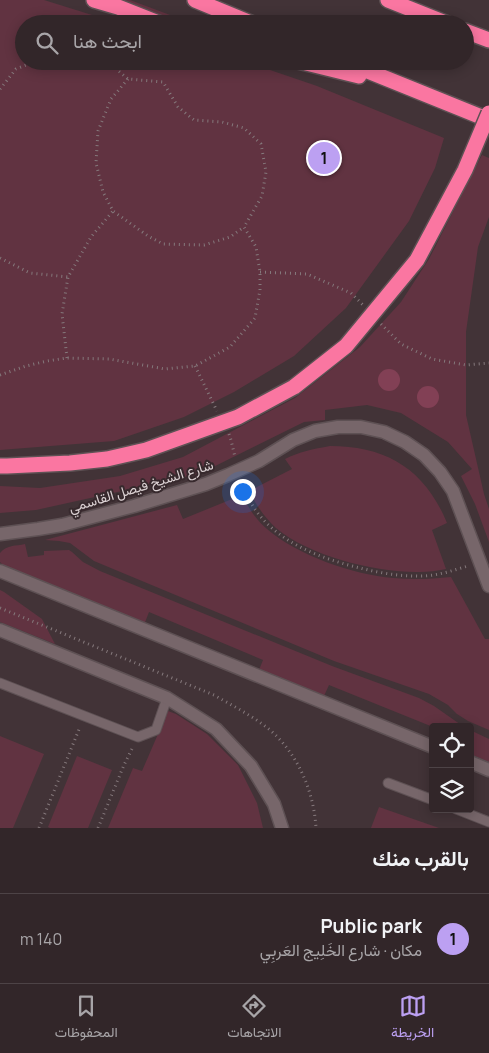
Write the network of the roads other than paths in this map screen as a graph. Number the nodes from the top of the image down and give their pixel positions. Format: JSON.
{"nodes":[{"id":1,"x":94,"y":0,"type":"edge"},
{"id":2,"x":195,"y":0,"type":"edge"},
{"id":3,"x":388,"y":0,"type":"edge"},
{"id":4,"x":138,"y":15,"type":"edge"},
{"id":5,"x":231,"y":15,"type":"edge"},
{"id":6,"x":426,"y":15,"type":"edge"},
{"id":7,"x":474,"y":34,"type":"edge"},
{"id":8,"x":489,"y":40,"type":"edge"},
{"id":9,"x":334,"y":70,"type":"edge"},
{"id":10,"x":365,"y":70,"type":"edge"},
{"id":11,"x":414,"y":90,"type":"junction"},
{"id":12,"x":489,"y":113,"type":"edge"},
{"id":13,"x":489,"y":120,"type":"edge"},
{"id":14,"x":0,"y":466,"type":"edge"},
{"id":15,"x":1,"y":535,"type":"edge"},
{"id":16,"x":0,"y":571,"type":"edge"},
{"id":17,"x":489,"y":586,"type":"edge"},
{"id":18,"x":0,"y":630,"type":"edge"},
{"id":19,"x":0,"y":683,"type":"edge"},
{"id":20,"x":167,"y":698,"type":"junction"},
{"id":21,"x":429,"y":745,"type":"edge"},
{"id":22,"x":474,"y":764,"type":"edge"},
{"id":23,"x":489,"y":770,"type":"edge"},
{"id":24,"x":388,"y":783,"type":"dead end"},
{"id":25,"x":429,"y":798,"type":"edge"},
{"id":26,"x":466,"y":813,"type":"edge"},
{"id":27,"x":489,"y":822,"type":"edge"},
{"id":28,"x":282,"y":828,"type":"edge"}],
"edges":[{"from":1,"to":4,"type":"highway"},
{"from":2,"to":5,"type":"highway"},
{"from":3,"to":6,"type":"highway"},
{"from":7,"to":8,"type":"highway"},
{"from":9,"to":11,"type":"highway"},
{"from":10,"to":11,"type":"highway"},
{"from":11,"to":13,"type":"highway"},
{"from":12,"to":14,"type":"highway","bridge":true},
{"from":15,"to":17,"type":"street","name":"شارع الشيخ فيصل القاسمي"},
{"from":16,"to":21,"type":"street"},
{"from":18,"to":20,"type":"street"},
{"from":19,"to":20,"type":"lane"},
{"from":20,"to":28,"type":"street"},
{"from":22,"to":23,"type":"street"},
{"from":24,"to":25,"type":"lane"},
{"from":26,"to":27,"type":"lane"}]}
